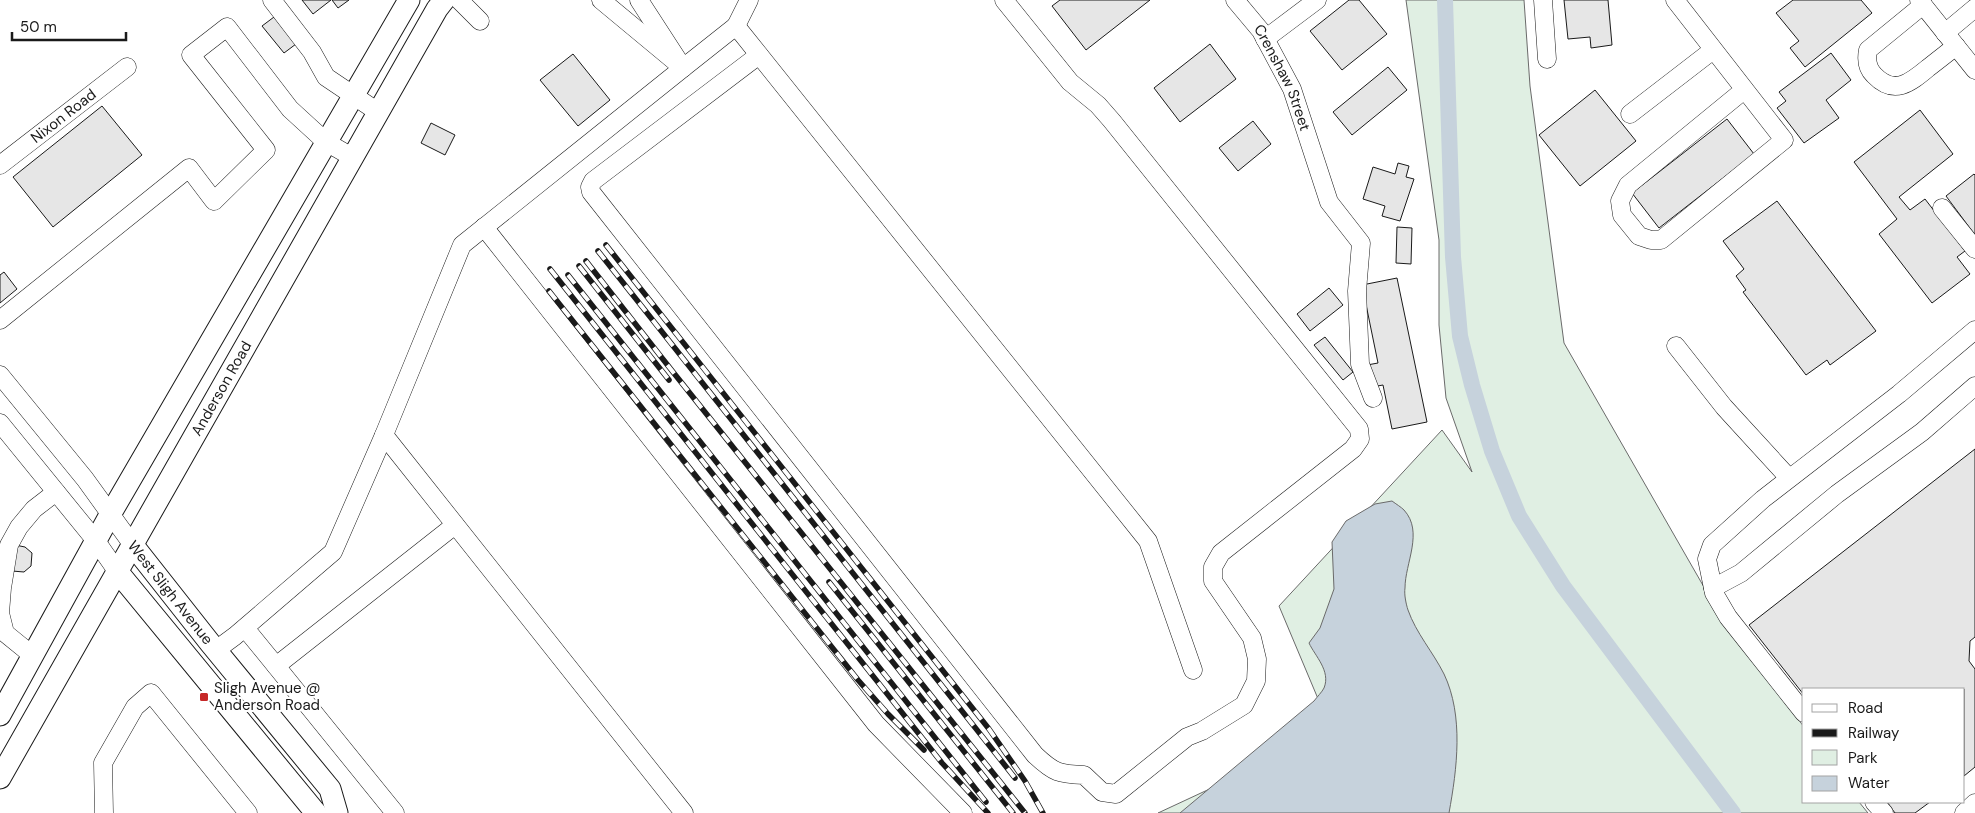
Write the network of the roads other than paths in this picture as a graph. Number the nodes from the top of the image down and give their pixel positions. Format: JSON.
{"nodes":[{"id":1,"x":272,"y":0,"type":"edge"},
{"id":2,"x":409,"y":0,"type":"edge"},
{"id":3,"x":444,"y":0,"type":"edge"},
{"id":4,"x":459,"y":0,"type":"edge"},
{"id":5,"x":601,"y":0,"type":"edge"},
{"id":6,"x":639,"y":0,"type":"edge"},
{"id":7,"x":749,"y":0,"type":"edge"},
{"id":8,"x":1004,"y":0,"type":"edge"},
{"id":9,"x":1235,"y":0,"type":"edge"},
{"id":10,"x":1317,"y":0,"type":"edge"},
{"id":11,"x":1543,"y":0,"type":"edge"},
{"id":12,"x":1675,"y":0,"type":"edge"},
{"id":13,"x":1921,"y":3,"type":"edge"},
{"id":14,"x":1975,"y":8,"type":"edge"},
{"id":15,"x":480,"y":21,"type":"dead end"},
{"id":16,"x":736,"y":26,"type":"junction"},
{"id":17,"x":1265,"y":39,"type":"junction"},
{"id":18,"x":1950,"y":40,"type":"junction"},
{"id":19,"x":1713,"y":50,"type":"junction"},
{"id":20,"x":759,"y":55,"type":"junction"},
{"id":21,"x":1547,"y":59,"type":"dead end"},
{"id":22,"x":126,"y":67,"type":"dead end"},
{"id":23,"x":683,"y":68,"type":"junction"},
{"id":24,"x":1975,"y":70,"type":"edge"},
{"id":25,"x":1744,"y":90,"type":"junction"},
{"id":26,"x":352,"y":96,"type":"junction"},
{"id":27,"x":378,"y":112,"type":"junction"},
{"id":28,"x":1630,"y":114,"type":"dead end"},
{"id":29,"x":326,"y":142,"type":"junction"},
{"id":30,"x":352,"y":157,"type":"junction"},
{"id":31,"x":0,"y":165,"type":"edge"},
{"id":32,"x":1942,"y":208,"type":"dead end"},
{"id":33,"x":484,"y":227,"type":"junction"},
{"id":34,"x":1975,"y":249,"type":"edge"},
{"id":35,"x":0,"y":320,"type":"edge"},
{"id":36,"x":1975,"y":330,"type":"edge"},
{"id":37,"x":1676,"y":346,"type":"dead end"},
{"id":38,"x":0,"y":375,"type":"edge"},
{"id":39,"x":1975,"y":386,"type":"edge"},
{"id":40,"x":1374,"y":398,"type":"dead end"},
{"id":41,"x":0,"y":423,"type":"edge"},
{"id":42,"x":384,"y":435,"type":"junction"},
{"id":43,"x":1789,"y":478,"type":"junction"},
{"id":44,"x":56,"y":492,"type":"junction"},
{"id":45,"x":111,"y":514,"type":"junction"},
{"id":46,"x":455,"y":525,"type":"junction"},
{"id":47,"x":96,"y":541,"type":"junction"},
{"id":48,"x":132,"y":544,"type":"junction"},
{"id":49,"x":117,"y":571,"type":"junction"},
{"id":50,"x":1713,"y":588,"type":"junction"},
{"id":51,"x":245,"y":628,"type":"junction"},
{"id":52,"x":216,"y":650,"type":"junction"},
{"id":53,"x":32,"y":655,"type":"junction"},
{"id":54,"x":276,"y":666,"type":"junction"},
{"id":55,"x":1193,"y":670,"type":"dead end"},
{"id":56,"x":1802,"y":710,"type":"edge"},
{"id":57,"x":0,"y":715,"type":"edge"},
{"id":58,"x":0,"y":778,"type":"edge"},
{"id":59,"x":1875,"y":803,"type":"edge"},
{"id":60,"x":1975,"y":803,"type":"edge"},
{"id":61,"x":104,"y":813,"type":"edge"},
{"id":62,"x":248,"y":813,"type":"edge"},
{"id":63,"x":316,"y":813,"type":"edge"},
{"id":64,"x":337,"y":813,"type":"edge"},
{"id":65,"x":395,"y":813,"type":"edge"},
{"id":66,"x":684,"y":813,"type":"edge"},
{"id":67,"x":963,"y":813,"type":"edge"},
{"id":68,"x":1884,"y":813,"type":"edge"},
{"id":69,"x":1964,"y":813,"type":"edge"}],
"edges":[{"from":1,"to":26,"type":"street"},
{"from":2,"to":26,"type":"main road"},
{"from":3,"to":27,"type":"main road","name":"Anderson Road"},
{"from":4,"to":15,"type":"street"},
{"from":5,"to":23,"type":"street"},
{"from":6,"to":23,"type":"street"},
{"from":7,"to":16,"type":"street"},
{"from":8,"to":20,"type":"street"},
{"from":9,"to":17,"type":"street","name":"Crenshaw Street"},
{"from":10,"to":17,"type":"street"},
{"from":11,"to":21,"type":"street"},
{"from":12,"to":19,"type":"street"},
{"from":13,"to":18,"type":"street"},
{"from":13,"to":18,"type":"street"},
{"from":14,"to":18,"type":"street"},
{"from":16,"to":20,"type":"street"},
{"from":16,"to":23,"type":"street"},
{"from":17,"to":40,"type":"street","name":"Crenshaw Street"},
{"from":18,"to":24,"type":"street"},
{"from":19,"to":25,"type":"street"},
{"from":19,"to":28,"type":"street"},
{"from":20,"to":55,"type":"street"},
{"from":22,"to":31,"type":"street","name":"Nixon Road"},
{"from":23,"to":33,"type":"street"},
{"from":25,"to":25,"type":"street"},
{"from":26,"to":27,"type":"street"},
{"from":26,"to":29,"type":"main road"},
{"from":27,"to":30,"type":"main road","name":"Anderson Road"},
{"from":29,"to":30,"type":"street"},
{"from":29,"to":35,"type":"street"},
{"from":29,"to":45,"type":"main road"},
{"from":30,"to":48,"type":"main road","name":"Anderson Road"},
{"from":32,"to":34,"type":"street"},
{"from":33,"to":42,"type":"street"},
{"from":33,"to":67,"type":"street"},
{"from":36,"to":43,"type":"street"},
{"from":37,"to":43,"type":"street"},
{"from":38,"to":45,"type":"street","name":"West Sligh Avenue"},
{"from":39,"to":50,"type":"street"},
{"from":41,"to":44,"type":"street","name":"West Sligh Avenue"},
{"from":42,"to":46,"type":"street"},
{"from":42,"to":51,"type":"street"},
{"from":43,"to":50,"type":"street"},
{"from":44,"to":47,"type":"street","name":"West Sligh Avenue"},
{"from":44,"to":53,"type":"street"},
{"from":45,"to":47,"type":"main road"},
{"from":45,"to":48,"type":"street","name":"West Sligh Avenue"},
{"from":46,"to":54,"type":"street"},
{"from":46,"to":66,"type":"street"},
{"from":47,"to":49,"type":"street","name":"West Sligh Avenue"},
{"from":47,"to":53,"type":"main road"},
{"from":48,"to":49,"type":"main road","name":"Anderson Road"},
{"from":48,"to":52,"type":"main road","name":"West Sligh Avenue"},
{"from":49,"to":58,"type":"main road","name":"Anderson Road"},
{"from":49,"to":63,"type":"main road","name":"West Sligh Avenue"},
{"from":50,"to":56,"type":"street"},
{"from":51,"to":52,"type":"street"},
{"from":51,"to":54,"type":"street"},
{"from":52,"to":64,"type":"main road","name":"West Sligh Avenue"},
{"from":53,"to":57,"type":"main road"},
{"from":54,"to":65,"type":"street"},
{"from":59,"to":68,"type":"street"},
{"from":60,"to":69,"type":"street"},
{"from":61,"to":62,"type":"street"}]}
